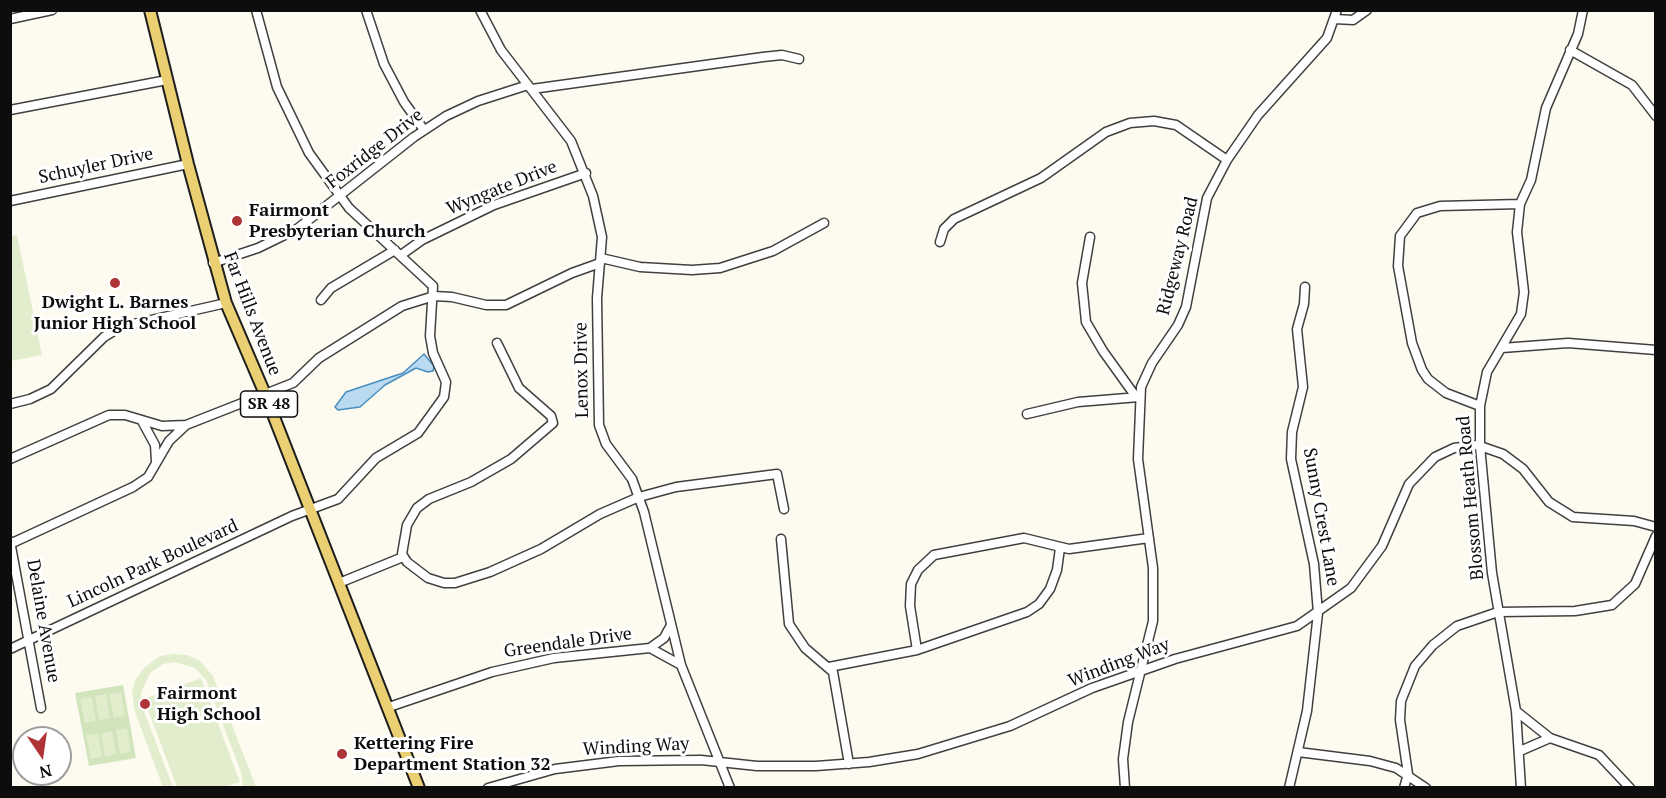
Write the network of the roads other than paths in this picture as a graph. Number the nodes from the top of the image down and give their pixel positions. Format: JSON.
{"nodes":[{"id":1,"x":52,"y":10,"type":"edge"},
{"id":2,"x":150,"y":10,"type":"edge"},
{"id":3,"x":256,"y":10,"type":"edge"},
{"id":4,"x":366,"y":10,"type":"edge"},
{"id":5,"x":480,"y":10,"type":"edge"},
{"id":6,"x":1367,"y":10,"type":"edge"},
{"id":7,"x":1583,"y":10,"type":"edge"},
{"id":8,"x":1336,"y":15,"type":"edge"},
{"id":9,"x":10,"y":19,"type":"edge"},
{"id":10,"x":1570,"y":50,"type":"junction"},
{"id":11,"x":799,"y":59,"type":"dead end"},
{"id":12,"x":167,"y":80,"type":"junction"},
{"id":13,"x":530,"y":87,"type":"junction"},
{"id":14,"x":1652,"y":102,"type":"edge"},
{"id":15,"x":10,"y":110,"type":"edge"},
{"id":16,"x":1656,"y":116,"type":"edge"},
{"id":17,"x":424,"y":130,"type":"junction"},
{"id":18,"x":1227,"y":160,"type":"junction"},
{"id":19,"x":188,"y":164,"type":"junction"},
{"id":20,"x":586,"y":173,"type":"junction"},
{"id":21,"x":340,"y":197,"type":"junction"},
{"id":22,"x":10,"y":201,"type":"edge"},
{"id":23,"x":1520,"y":204,"type":"junction"},
{"id":24,"x":824,"y":224,"type":"dead end"},
{"id":25,"x":1090,"y":237,"type":"dead end"},
{"id":26,"x":940,"y":242,"type":"dead end"},
{"id":27,"x":398,"y":252,"type":"junction"},
{"id":28,"x":601,"y":261,"type":"junction"},
{"id":29,"x":213,"y":263,"type":"junction"},
{"id":30,"x":1305,"y":287,"type":"dead end"},
{"id":31,"x":434,"y":296,"type":"junction"},
{"id":32,"x":321,"y":300,"type":"dead end"},
{"id":33,"x":226,"y":303,"type":"junction"},
{"id":34,"x":497,"y":343,"type":"dead end"},
{"id":35,"x":1502,"y":348,"type":"junction"},
{"id":36,"x":1656,"y":350,"type":"edge"},
{"id":37,"x":265,"y":394,"type":"junction"},
{"id":38,"x":1138,"y":397,"type":"junction"},
{"id":39,"x":10,"y":404,"type":"edge"},
{"id":40,"x":1480,"y":406,"type":"junction"},
{"id":41,"x":1027,"y":414,"type":"dead end"},
{"id":42,"x":142,"y":420,"type":"junction"},
{"id":43,"x":186,"y":425,"type":"junction"},
{"id":44,"x":1480,"y":446,"type":"junction"},
{"id":45,"x":10,"y":459,"type":"edge"},
{"id":46,"x":156,"y":461,"type":"junction"},
{"id":47,"x":639,"y":497,"type":"junction"},
{"id":48,"x":310,"y":508,"type":"junction"},
{"id":49,"x":784,"y":509,"type":"dead end"},
{"id":50,"x":1656,"y":527,"type":"edge"},
{"id":51,"x":1656,"y":536,"type":"edge"},
{"id":52,"x":1149,"y":538,"type":"junction"},
{"id":53,"x":781,"y":539,"type":"dead end"},
{"id":54,"x":11,"y":543,"type":"edge"},
{"id":55,"x":1060,"y":548,"type":"junction"},
{"id":56,"x":403,"y":557,"type":"junction"},
{"id":57,"x":339,"y":583,"type":"junction"},
{"id":58,"x":1498,"y":612,"type":"junction"},
{"id":59,"x":1318,"y":614,"type":"junction"},
{"id":60,"x":670,"y":627,"type":"junction"},
{"id":61,"x":30,"y":640,"type":"junction"},
{"id":62,"x":650,"y":648,"type":"junction"},
{"id":63,"x":10,"y":649,"type":"edge"},
{"id":64,"x":918,"y":650,"type":"junction"},
{"id":65,"x":681,"y":665,"type":"junction"},
{"id":66,"x":829,"y":667,"type":"junction"},
{"id":67,"x":1140,"y":670,"type":"junction"},
{"id":68,"x":389,"y":707,"type":"junction"},
{"id":69,"x":41,"y":708,"type":"dead end"},
{"id":70,"x":1516,"y":711,"type":"junction"},
{"id":71,"x":1550,"y":738,"type":"junction"},
{"id":72,"x":1520,"y":751,"type":"junction"},
{"id":73,"x":1298,"y":752,"type":"junction"},
{"id":74,"x":719,"y":762,"type":"junction"},
{"id":75,"x":849,"y":764,"type":"junction"},
{"id":76,"x":1408,"y":774,"type":"junction"},
{"id":77,"x":419,"y":788,"type":"edge"},
{"id":78,"x":488,"y":788,"type":"edge"},
{"id":79,"x":730,"y":788,"type":"edge"},
{"id":80,"x":1125,"y":788,"type":"edge"},
{"id":81,"x":1289,"y":788,"type":"edge"},
{"id":82,"x":1404,"y":788,"type":"edge"},
{"id":83,"x":1426,"y":788,"type":"edge"},
{"id":84,"x":1521,"y":788,"type":"edge"},
{"id":85,"x":1630,"y":788,"type":"edge"}],
"edges":[{"from":1,"to":9,"type":"street"},
{"from":2,"to":12,"type":"main road","name":"Far Hills Avenue","number":"SR 48"},
{"from":3,"to":21,"type":"street"},
{"from":4,"to":17,"type":"street"},
{"from":5,"to":13,"type":"street","name":"Lenox Drive"},
{"from":6,"to":8,"type":"street"},
{"from":7,"to":10,"type":"street","name":"Blossom Heath Road"},
{"from":8,"to":18,"type":"street","name":"Ridgeway Road"},
{"from":10,"to":14,"type":"street"},
{"from":10,"to":23,"type":"street","name":"Blossom Heath Road"},
{"from":11,"to":13,"type":"street","name":"Foxridge Drive"},
{"from":12,"to":15,"type":"street"},
{"from":12,"to":19,"type":"main road","name":"Far Hills Avenue","number":"SR 48"},
{"from":13,"to":17,"type":"street","name":"Foxridge Drive"},
{"from":13,"to":20,"type":"street","name":"Lenox Drive"},
{"from":14,"to":16,"type":"street"},
{"from":17,"to":21,"type":"street","name":"Foxridge Drive"},
{"from":18,"to":26,"type":"street"},
{"from":18,"to":38,"type":"street","name":"Ridgeway Road"},
{"from":19,"to":22,"type":"street","name":"Schuyler Drive"},
{"from":19,"to":29,"type":"main road","name":"Far Hills Avenue","number":"SR 48"},
{"from":20,"to":27,"type":"street","name":"Wyngate Drive"},
{"from":20,"to":28,"type":"street","name":"Lenox Drive"},
{"from":21,"to":27,"type":"street"},
{"from":21,"to":29,"type":"street","name":"Foxridge Drive"},
{"from":23,"to":35,"type":"street","name":"Blossom Heath Road"},
{"from":23,"to":40,"type":"street"},
{"from":24,"to":28,"type":"street"},
{"from":25,"to":38,"type":"street"},
{"from":27,"to":31,"type":"street"},
{"from":27,"to":32,"type":"street","name":"Wyngate Drive"},
{"from":28,"to":31,"type":"street"},
{"from":28,"to":47,"type":"street","name":"Lenox Drive"},
{"from":29,"to":33,"type":"main road","name":"Far Hills Avenue","number":"SR 48"},
{"from":30,"to":59,"type":"street","name":"Sunny Crest Lane"},
{"from":31,"to":37,"type":"street"},
{"from":31,"to":48,"type":"street","name":"Lincoln Park Boulevard"},
{"from":33,"to":37,"type":"main road","name":"Far Hills Avenue","number":"SR 48"},
{"from":33,"to":39,"type":"street"},
{"from":34,"to":56,"type":"street"},
{"from":35,"to":36,"type":"street"},
{"from":35,"to":40,"type":"street","name":"Blossom Heath Road"},
{"from":37,"to":43,"type":"street"},
{"from":37,"to":48,"type":"main road","name":"Far Hills Avenue","number":"SR 48"},
{"from":38,"to":41,"type":"street"},
{"from":38,"to":52,"type":"street","name":"Ridgeway Road"},
{"from":40,"to":44,"type":"street","name":"Blossom Heath Road"},
{"from":42,"to":43,"type":"street"},
{"from":42,"to":45,"type":"street"},
{"from":42,"to":46,"type":"street"},
{"from":43,"to":46,"type":"street"},
{"from":44,"to":50,"type":"street"},
{"from":44,"to":58,"type":"street","name":"Blossom Heath Road"},
{"from":44,"to":59,"type":"street","name":"Winding Way"},
{"from":46,"to":54,"type":"street"},
{"from":47,"to":49,"type":"street"},
{"from":47,"to":56,"type":"street"},
{"from":47,"to":60,"type":"street","name":"Lenox Drive"},
{"from":48,"to":57,"type":"main road","name":"Far Hills Avenue","number":"SR 48"},
{"from":48,"to":61,"type":"street","name":"Lincoln Park Boulevard"},
{"from":51,"to":58,"type":"street"},
{"from":52,"to":55,"type":"street"},
{"from":52,"to":67,"type":"street","name":"Ridgeway Road"},
{"from":53,"to":66,"type":"street"},
{"from":54,"to":61,"type":"street","name":"Delaine Avenue"},
{"from":55,"to":64,"type":"street"},
{"from":55,"to":64,"type":"street"},
{"from":56,"to":57,"type":"street"},
{"from":57,"to":68,"type":"main road","name":"Far Hills Avenue","number":"SR 48"},
{"from":58,"to":70,"type":"street","name":"Blossom Heath Road"},
{"from":58,"to":76,"type":"street"},
{"from":59,"to":67,"type":"street","name":"Winding Way"},
{"from":59,"to":73,"type":"street","name":"Sunny Crest Lane"},
{"from":60,"to":62,"type":"street","name":"Greendale Drive"},
{"from":60,"to":65,"type":"street","name":"Lenox Drive"},
{"from":61,"to":63,"type":"street","name":"Lincoln Park Boulevard"},
{"from":61,"to":69,"type":"street","name":"Delaine Avenue"},
{"from":62,"to":65,"type":"street","name":"Greendale Drive"},
{"from":62,"to":68,"type":"street","name":"Greendale Drive"},
{"from":64,"to":66,"type":"street"},
{"from":65,"to":74,"type":"street","name":"Lenox Drive"},
{"from":66,"to":75,"type":"street"},
{"from":67,"to":75,"type":"street","name":"Winding Way"},
{"from":67,"to":80,"type":"street","name":"Ridgeway Road"},
{"from":68,"to":77,"type":"main road","name":"Far Hills Avenue","number":"SR 48"},
{"from":70,"to":71,"type":"street"},
{"from":70,"to":72,"type":"street","name":"Blossom Heath Road"},
{"from":71,"to":72,"type":"street"},
{"from":71,"to":85,"type":"street"},
{"from":72,"to":84,"type":"street","name":"Blossom Heath Road"},
{"from":73,"to":76,"type":"street"},
{"from":73,"to":81,"type":"street","name":"Sunny Crest Lane"},
{"from":74,"to":75,"type":"street","name":"Winding Way"},
{"from":74,"to":78,"type":"street","name":"Winding Way"},
{"from":74,"to":79,"type":"street","name":"Lenox Drive"},
{"from":76,"to":82,"type":"street"},
{"from":76,"to":83,"type":"street"}]}
